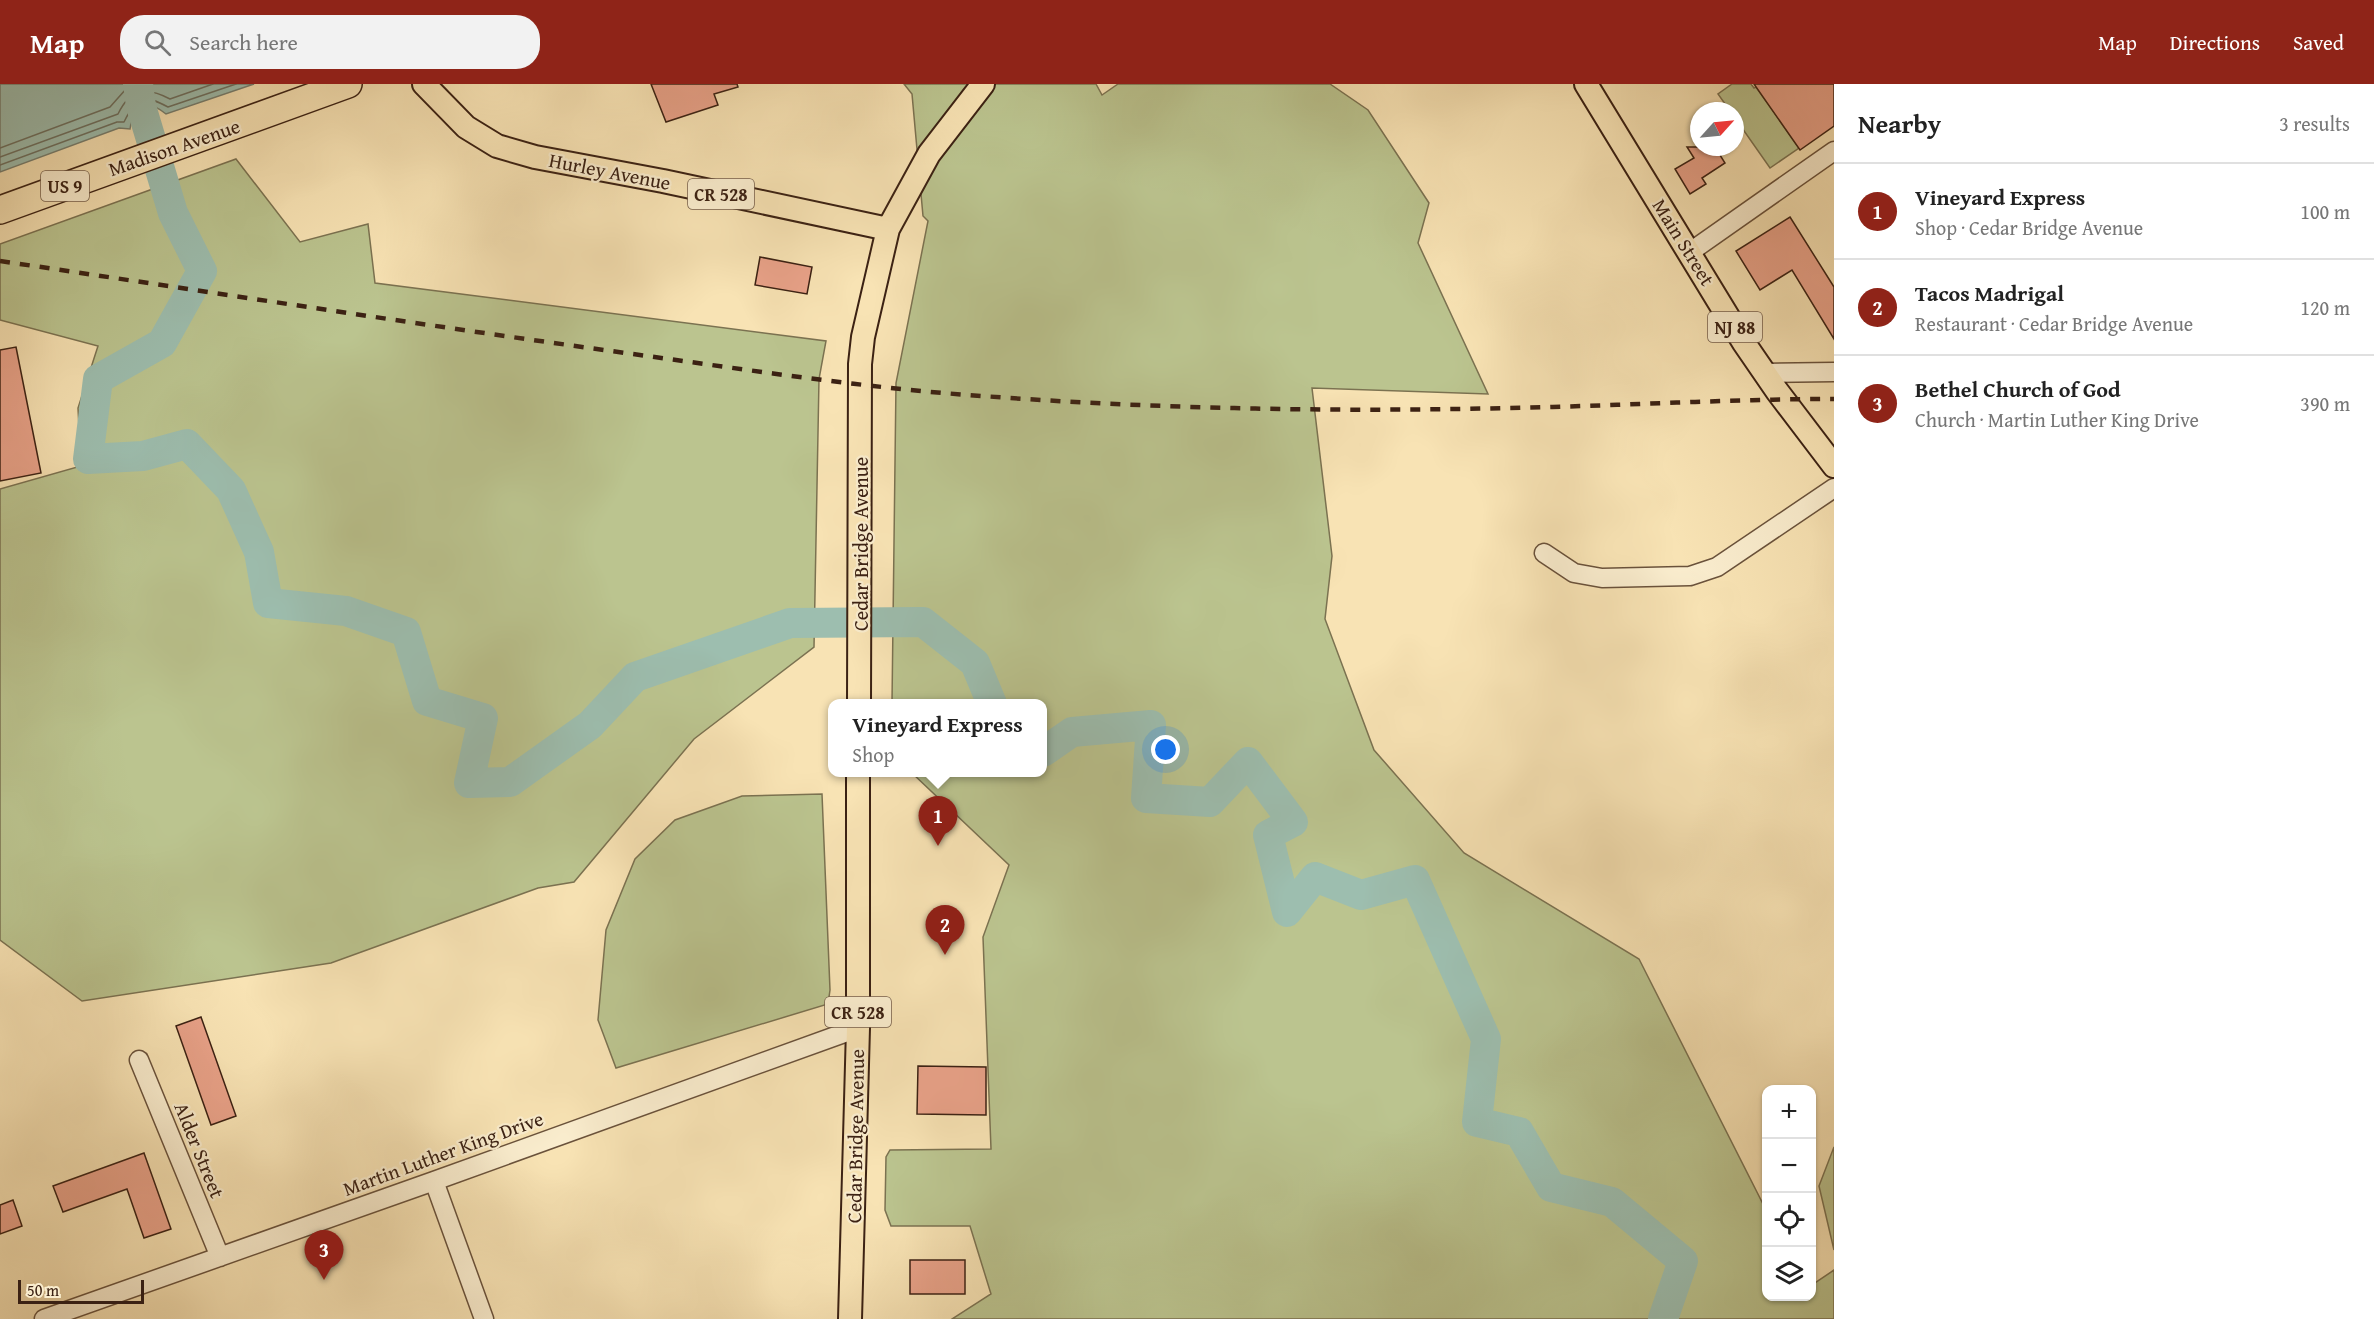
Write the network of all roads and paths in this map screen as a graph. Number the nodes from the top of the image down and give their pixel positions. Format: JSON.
{"nodes":[{"id":1,"x":348,"y":84,"type":"edge"},
{"id":2,"x":424,"y":84,"type":"edge"},
{"id":3,"x":983,"y":84,"type":"edge"},
{"id":4,"x":1586,"y":84,"type":"edge"},
{"id":5,"x":1834,"y":151,"type":"edge"},
{"id":6,"x":0,"y":210,"type":"edge"},
{"id":7,"x":888,"y":229,"type":"junction"},
{"id":8,"x":1690,"y":252,"type":"junction"},
{"id":9,"x":1834,"y":372,"type":"edge"},
{"id":10,"x":1764,"y":373,"type":"junction"},
{"id":11,"x":1834,"y":466,"type":"edge"},
{"id":12,"x":1834,"y":488,"type":"edge"},
{"id":13,"x":1544,"y":553,"type":"dead end"},
{"id":14,"x":859,"y":699,"type":"edge"},
{"id":15,"x":858,"y":777,"type":"edge"},
{"id":16,"x":858,"y":1028,"type":"junction"},
{"id":17,"x":139,"y":1060,"type":"dead end"},
{"id":18,"x":434,"y":1181,"type":"junction"},
{"id":19,"x":219,"y":1257,"type":"junction"},
{"id":20,"x":44,"y":1319,"type":"edge"},
{"id":21,"x":484,"y":1319,"type":"edge"},
{"id":22,"x":850,"y":1319,"type":"edge"}],
"edges":[{"from":1,"to":6,"type":"highway","name":"Madison Avenue","number":"US 9"},
{"from":2,"to":7,"type":"main road","name":"Hurley Avenue","number":"CR 528"},
{"from":3,"to":7,"type":"main road","name":"Cedar Bridge Avenue"},
{"from":4,"to":8,"type":"main road","name":"Main Street","number":"NJ 88"},
{"from":5,"to":8,"type":"street"},
{"from":7,"to":14,"type":"main road","name":"Cedar Bridge Avenue"},
{"from":8,"to":10,"type":"main road","name":"Main Street","number":"NJ 88"},
{"from":9,"to":10,"type":"street"},
{"from":10,"to":11,"type":"main road","name":"Main Street","number":"NJ 88"},
{"from":12,"to":13,"type":"street"},
{"from":15,"to":16,"type":"main road","name":"Cedar Bridge Avenue","number":"CR 528"},
{"from":16,"to":18,"type":"street","name":"Martin Luther King Drive"},
{"from":16,"to":22,"type":"main road","name":"Cedar Bridge Avenue","number":"CR 528"},
{"from":17,"to":19,"type":"street","name":"Alder Street"},
{"from":18,"to":19,"type":"street","name":"Martin Luther King Drive"},
{"from":18,"to":21,"type":"street"},
{"from":19,"to":20,"type":"street","name":"Martin Luther King Drive"}]}
